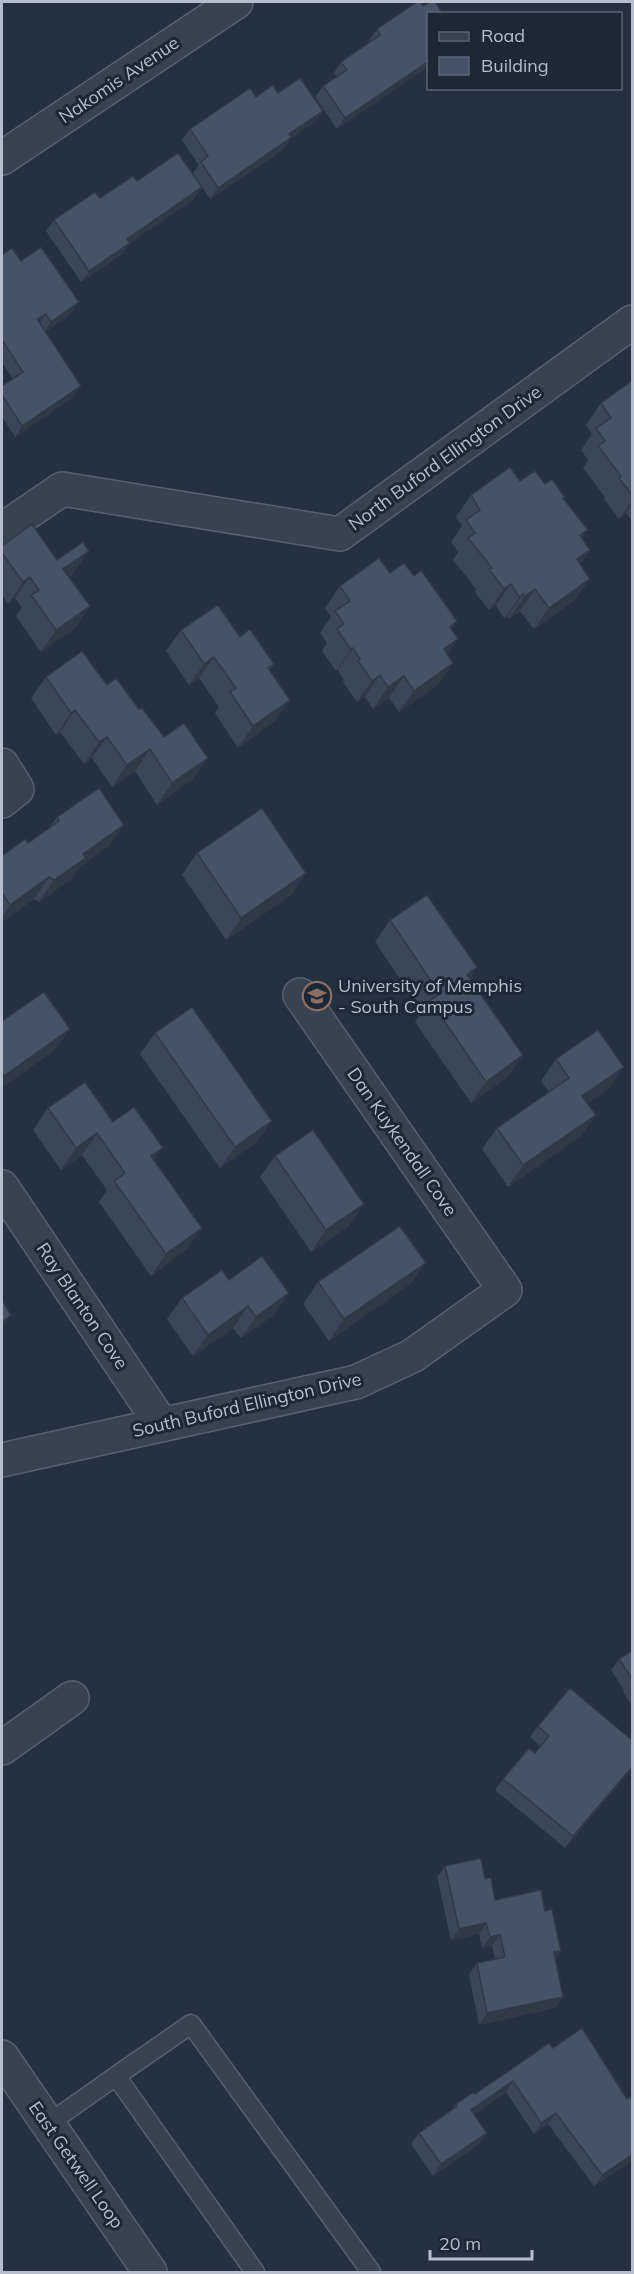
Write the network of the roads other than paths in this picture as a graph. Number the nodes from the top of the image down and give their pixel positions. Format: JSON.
{"nodes":[{"id":1,"x":236,"y":2,"type":"edge"},
{"id":2,"x":2,"y":158,"type":"edge"},
{"id":3,"x":633,"y":321,"type":"edge"},
{"id":4,"x":2,"y":530,"type":"edge"},
{"id":5,"x":2,"y":765,"type":"edge"},
{"id":6,"x":2,"y":801,"type":"edge"},
{"id":7,"x":300,"y":995,"type":"dead end"},
{"id":8,"x":2,"y":1188,"type":"edge"},
{"id":9,"x":505,"y":1290,"type":"joint"},
{"id":10,"x":162,"y":1425,"type":"junction"},
{"id":11,"x":2,"y":1460,"type":"edge"},
{"id":12,"x":72,"y":1698,"type":"dead end"},
{"id":13,"x":2,"y":1749,"type":"edge"},
{"id":14,"x":2,"y":2057,"type":"edge"},
{"id":15,"x":116,"y":2076,"type":"junction"},
{"id":16,"x":48,"y":2124,"type":"junction"},
{"id":17,"x":150,"y":2272,"type":"edge"},
{"id":18,"x":255,"y":2272,"type":"edge"},
{"id":19,"x":371,"y":2272,"type":"edge"}],
"edges":[{"from":1,"to":2,"type":"street","name":"Nakomis Avenue"},
{"from":3,"to":4,"type":"street","name":"North Buford Ellington Drive"},
{"from":5,"to":6,"type":"street"},
{"from":7,"to":9,"type":"street","name":"Dan Kuykendall Cove"},
{"from":8,"to":10,"type":"street","name":"Ray Blanton Cove"},
{"from":9,"to":10,"type":"street","name":"South Buford Ellington Drive"},
{"from":10,"to":11,"type":"street","name":"South Buford Ellington Drive"},
{"from":12,"to":13,"type":"street"},
{"from":14,"to":16,"type":"street","name":"East Getwell Loop"},
{"from":15,"to":16,"type":"lane"},
{"from":15,"to":18,"type":"lane"},
{"from":15,"to":19,"type":"lane"},
{"from":16,"to":17,"type":"street","name":"East Getwell Loop"}]}
